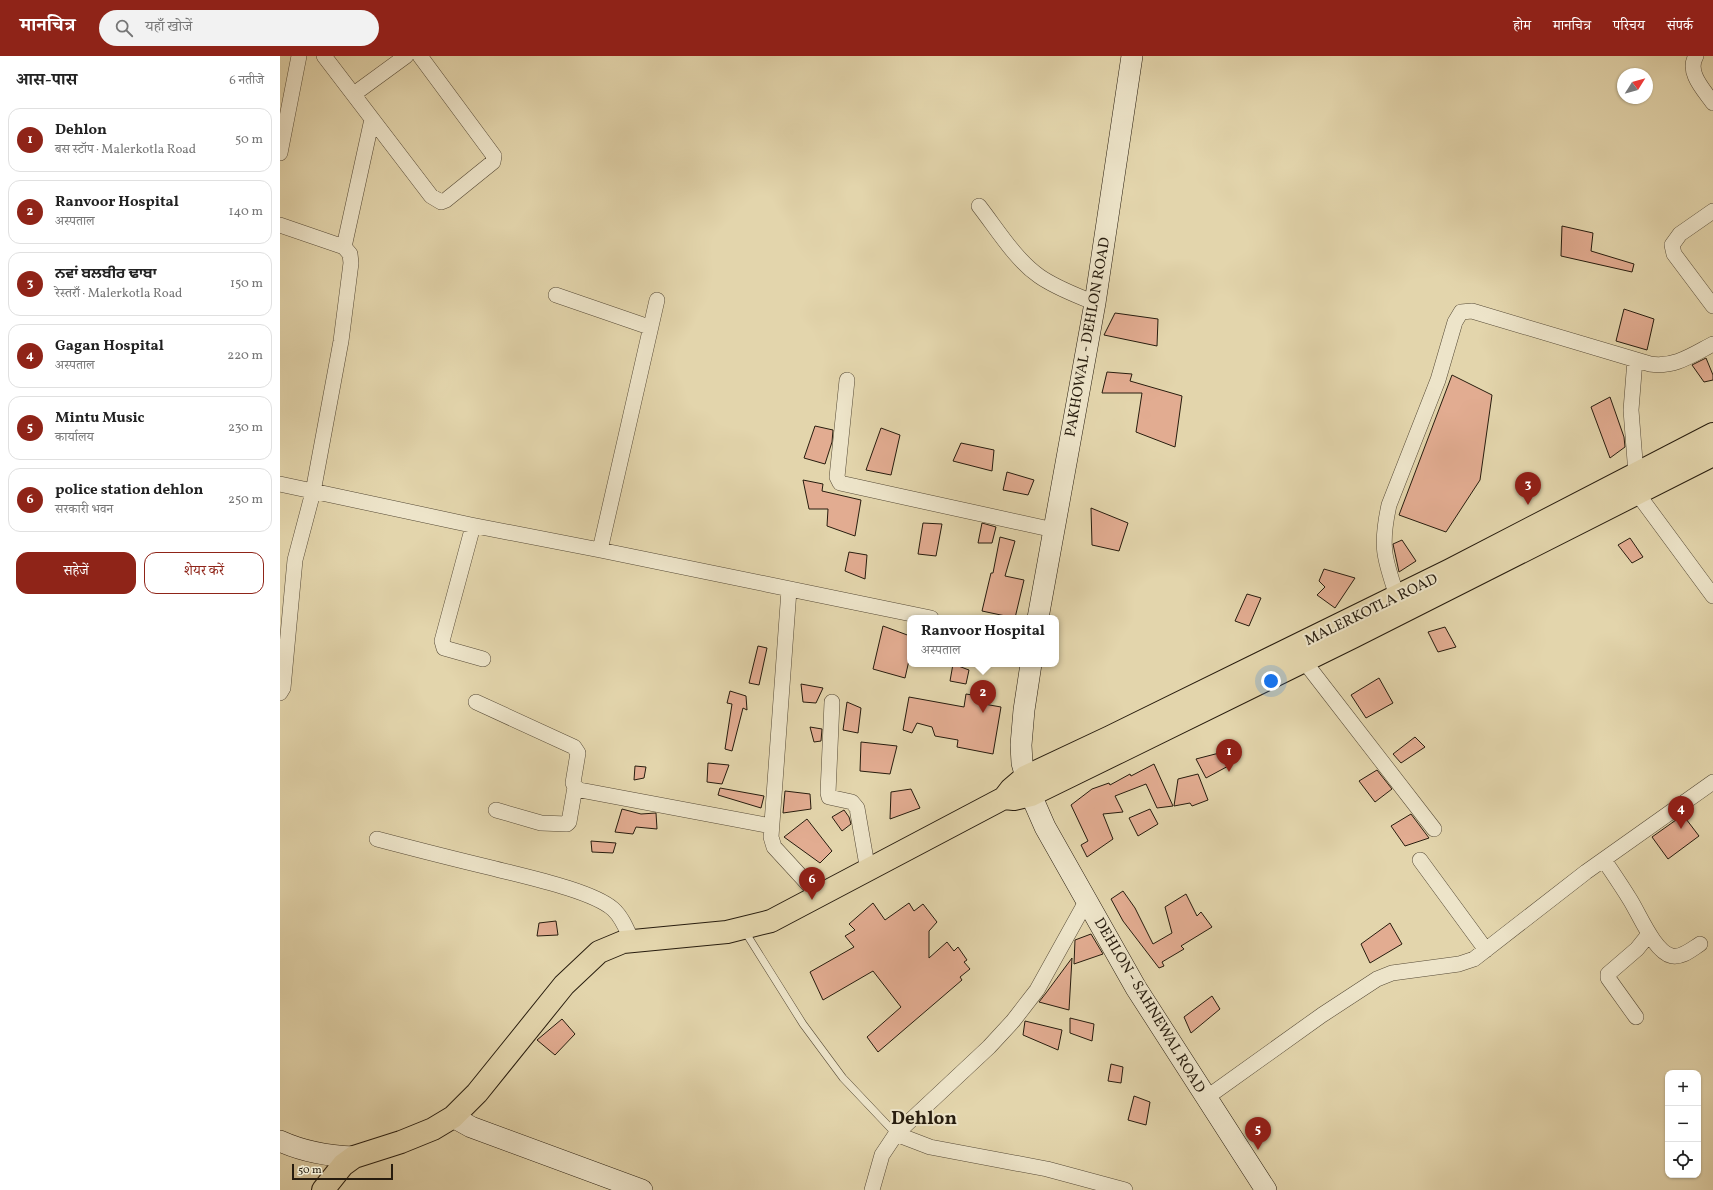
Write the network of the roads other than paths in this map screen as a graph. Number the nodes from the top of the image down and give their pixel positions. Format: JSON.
{"nodes":[{"id":1,"x":299,"y":56,"type":"edge"},
{"id":2,"x":324,"y":56,"type":"edge"},
{"id":3,"x":406,"y":56,"type":"edge"},
{"id":4,"x":420,"y":56,"type":"edge"},
{"id":5,"x":1132,"y":56,"type":"edge"},
{"id":6,"x":1696,"y":56,"type":"edge"},
{"id":7,"x":354,"y":94,"type":"junction"},
{"id":8,"x":1713,"y":103,"type":"edge"},
{"id":9,"x":372,"y":119,"type":"junction"},
{"id":10,"x":280,"y":153,"type":"edge"},
{"id":11,"x":979,"y":206,"type":"dead end"},
{"id":12,"x":1713,"y":211,"type":"edge"},
{"id":13,"x":280,"y":225,"type":"edge"},
{"id":14,"x":344,"y":247,"type":"junction"},
{"id":15,"x":556,"y":295,"type":"dead end"},
{"id":16,"x":657,"y":300,"type":"dead end"},
{"id":17,"x":1095,"y":303,"type":"junction"},
{"id":18,"x":1713,"y":306,"type":"edge"},
{"id":19,"x":649,"y":327,"type":"junction"},
{"id":20,"x":1713,"y":344,"type":"edge"},
{"id":21,"x":1635,"y":360,"type":"junction"},
{"id":22,"x":847,"y":380,"type":"dead end"},
{"id":23,"x":1713,"y":434,"type":"edge"},
{"id":24,"x":1713,"y":455,"type":"edge"},
{"id":25,"x":1637,"y":483,"type":"junction"},
{"id":26,"x":280,"y":484,"type":"edge"},
{"id":27,"x":313,"y":492,"type":"junction"},
{"id":28,"x":473,"y":526,"type":"junction"},
{"id":29,"x":1054,"y":530,"type":"junction"},
{"id":30,"x":600,"y":550,"type":"junction"},
{"id":31,"x":790,"y":590,"type":"junction"},
{"id":32,"x":1397,"y":596,"type":"junction"},
{"id":33,"x":1713,"y":596,"type":"edge"},
{"id":34,"x":915,"y":615,"type":"edge"},
{"id":35,"x":1039,"y":615,"type":"edge"},
{"id":36,"x":483,"y":659,"type":"dead end"},
{"id":37,"x":1304,"y":661,"type":"junction"},
{"id":38,"x":1031,"y":667,"type":"edge"},
{"id":39,"x":280,"y":693,"type":"edge"},
{"id":40,"x":476,"y":702,"type":"dead end"},
{"id":41,"x":832,"y":702,"type":"dead end"},
{"id":42,"x":1713,"y":782,"type":"edge"},
{"id":43,"x":1028,"y":786,"type":"junction"},
{"id":44,"x":574,"y":787,"type":"junction"},
{"id":45,"x":496,"y":810,"type":"dead end"},
{"id":46,"x":771,"y":826,"type":"junction"},
{"id":47,"x":1434,"y":829,"type":"dead end"},
{"id":48,"x":377,"y":839,"type":"dead end"},
{"id":49,"x":1420,"y":860,"type":"dead end"},
{"id":50,"x":1604,"y":860,"type":"junction"},
{"id":51,"x":868,"y":871,"type":"junction"},
{"id":52,"x":819,"y":896,"type":"junction"},
{"id":53,"x":1087,"y":900,"type":"junction"},
{"id":54,"x":743,"y":928,"type":"junction"},
{"id":55,"x":1650,"y":934,"type":"junction"},
{"id":56,"x":632,"y":940,"type":"junction"},
{"id":57,"x":1700,"y":944,"type":"dead end"},
{"id":58,"x":1486,"y":950,"type":"junction"},
{"id":59,"x":1636,"y":1017,"type":"dead end"},
{"id":60,"x":1206,"y":1098,"type":"junction"},
{"id":61,"x":453,"y":1117,"type":"junction"},
{"id":62,"x":896,"y":1134,"type":"junction"},
{"id":63,"x":280,"y":1142,"type":"edge"},
{"id":64,"x":354,"y":1157,"type":"junction"},
{"id":65,"x":323,"y":1190,"type":"edge"},
{"id":66,"x":642,"y":1190,"type":"edge"},
{"id":67,"x":872,"y":1190,"type":"edge"},
{"id":68,"x":1125,"y":1190,"type":"edge"},
{"id":69,"x":1266,"y":1190,"type":"edge"}],
"edges":[{"from":1,"to":10,"type":"street"},
{"from":2,"to":7,"type":"street"},
{"from":3,"to":7,"type":"street"},
{"from":4,"to":9,"type":"street"},
{"from":5,"to":17,"type":"street","name":"PAKHOWAL - DEHLON ROAD"},
{"from":6,"to":8,"type":"street"},
{"from":7,"to":9,"type":"street"},
{"from":9,"to":14,"type":"street"},
{"from":11,"to":17,"type":"street"},
{"from":12,"to":18,"type":"street"},
{"from":13,"to":14,"type":"street"},
{"from":14,"to":27,"type":"street"},
{"from":15,"to":19,"type":"street"},
{"from":16,"to":19,"type":"street"},
{"from":17,"to":29,"type":"street","name":"PAKHOWAL - DEHLON ROAD"},
{"from":19,"to":30,"type":"street"},
{"from":20,"to":21,"type":"street"},
{"from":21,"to":25,"type":"street"},
{"from":21,"to":32,"type":"street"},
{"from":22,"to":29,"type":"street"},
{"from":23,"to":25,"type":"main road","name":"MALERKOTLA ROAD"},
{"from":24,"to":25,"type":"main road","name":"MALERKOTLA ROAD"},
{"from":25,"to":32,"type":"main road","name":"MALERKOTLA ROAD"},
{"from":25,"to":33,"type":"street"},
{"from":25,"to":37,"type":"main road","name":"MALERKOTLA ROAD"},
{"from":26,"to":27,"type":"street"},
{"from":27,"to":28,"type":"street"},
{"from":27,"to":39,"type":"street"},
{"from":28,"to":30,"type":"street"},
{"from":28,"to":36,"type":"street"},
{"from":29,"to":35,"type":"street","name":"PAKHOWAL - DEHLON ROAD"},
{"from":30,"to":31,"type":"street"},
{"from":31,"to":34,"type":"street"},
{"from":31,"to":46,"type":"street"},
{"from":32,"to":43,"type":"main road","name":"MALERKOTLA ROAD"},
{"from":37,"to":43,"type":"main road","name":"MALERKOTLA ROAD"},
{"from":37,"to":47,"type":"street"},
{"from":38,"to":43,"type":"street"},
{"from":40,"to":44,"type":"street"},
{"from":41,"to":51,"type":"street"},
{"from":42,"to":50,"type":"street"},
{"from":43,"to":51,"type":"main road"},
{"from":43,"to":53,"type":"street","name":"DEHLON - SAHNEWAL ROAD"},
{"from":44,"to":45,"type":"street"},
{"from":44,"to":46,"type":"street"},
{"from":46,"to":52,"type":"street"},
{"from":48,"to":56,"type":"street"},
{"from":49,"to":58,"type":"street"},
{"from":50,"to":55,"type":"street"},
{"from":50,"to":58,"type":"street"},
{"from":51,"to":52,"type":"main road"},
{"from":52,"to":54,"type":"main road"},
{"from":53,"to":60,"type":"street","name":"DEHLON - SAHNEWAL ROAD"},
{"from":53,"to":62,"type":"street"},
{"from":54,"to":56,"type":"main road"},
{"from":54,"to":62,"type":"lane"},
{"from":55,"to":57,"type":"street"},
{"from":55,"to":59,"type":"street"},
{"from":56,"to":61,"type":"main road"},
{"from":58,"to":60,"type":"street"},
{"from":60,"to":69,"type":"street","name":"DEHLON - SAHNEWAL ROAD"},
{"from":61,"to":64,"type":"main road"},
{"from":61,"to":66,"type":"street"},
{"from":62,"to":67,"type":"street"},
{"from":62,"to":68,"type":"street"},
{"from":63,"to":64,"type":"street"},
{"from":64,"to":65,"type":"main road"}]}
